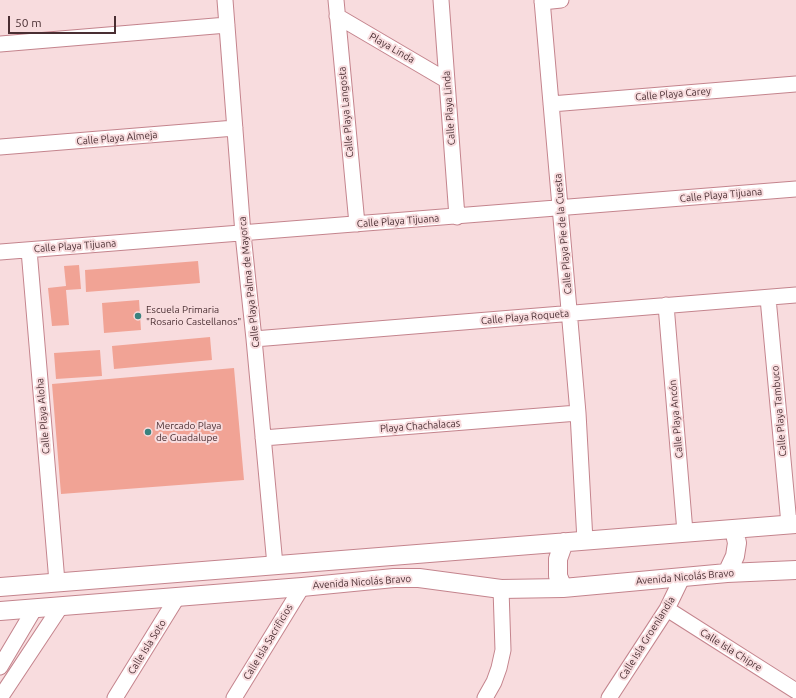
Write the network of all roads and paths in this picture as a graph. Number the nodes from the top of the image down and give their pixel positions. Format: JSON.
{"nodes":[{"id":1,"x":225,"y":0,"type":"edge"},
{"id":2,"x":336,"y":0,"type":"edge"},
{"id":3,"x":441,"y":0,"type":"edge"},
{"id":4,"x":561,"y":0,"type":"edge"},
{"id":5,"x":542,"y":1,"type":"edge"},
{"id":6,"x":337,"y":16,"type":"junction"},
{"id":7,"x":227,"y":25,"type":"junction"},
{"id":8,"x":0,"y":44,"type":"edge"},
{"id":9,"x":446,"y":80,"type":"junction"},
{"id":10,"x":796,"y":84,"type":"edge"},
{"id":11,"x":551,"y":104,"type":"junction"},
{"id":12,"x":235,"y":128,"type":"junction"},
{"id":13,"x":0,"y":147,"type":"edge"},
{"id":14,"x":796,"y":189,"type":"edge"},
{"id":15,"x":560,"y":208,"type":"junction"},
{"id":16,"x":457,"y":217,"type":"junction"},
{"id":17,"x":357,"y":224,"type":"junction"},
{"id":18,"x":243,"y":234,"type":"junction"},
{"id":19,"x":29,"y":250,"type":"junction"},
{"id":20,"x":0,"y":252,"type":"edge"},
{"id":21,"x":796,"y":295,"type":"edge"},
{"id":22,"x":768,"y":298,"type":"junction"},
{"id":23,"x":666,"y":305,"type":"junction"},
{"id":24,"x":570,"y":314,"type":"junction"},
{"id":25,"x":254,"y":339,"type":"junction"},
{"id":26,"x":578,"y":414,"type":"junction"},
{"id":27,"x":262,"y":438,"type":"junction"},
{"id":28,"x":792,"y":524,"type":"edge"},
{"id":29,"x":734,"y":529,"type":"junction"},
{"id":30,"x":685,"y":532,"type":"junction"},
{"id":31,"x":585,"y":541,"type":"junction"},
{"id":32,"x":564,"y":542,"type":"junction"},
{"id":33,"x":275,"y":565,"type":"junction"},
{"id":34,"x":796,"y":570,"type":"edge"},
{"id":35,"x":727,"y":573,"type":"junction"},
{"id":36,"x":682,"y":578,"type":"junction"},
{"id":37,"x":56,"y":582,"type":"junction"},
{"id":38,"x":0,"y":587,"type":"edge"},
{"id":39,"x":302,"y":587,"type":"junction"},
{"id":40,"x":563,"y":588,"type":"junction"},
{"id":41,"x":500,"y":589,"type":"junction"},
{"id":42,"x":178,"y":596,"type":"junction"},
{"id":43,"x":61,"y":606,"type":"junction"},
{"id":44,"x":35,"y":608,"type":"junction"},
{"id":45,"x":667,"y":609,"type":"junction"},
{"id":46,"x":0,"y":611,"type":"edge"},
{"id":47,"x":0,"y":667,"type":"edge"},
{"id":48,"x":796,"y":691,"type":"edge"},
{"id":49,"x":613,"y":696,"type":"edge"},
{"id":50,"x":0,"y":698,"type":"edge"},
{"id":51,"x":115,"y":698,"type":"edge"},
{"id":52,"x":234,"y":698,"type":"edge"},
{"id":53,"x":485,"y":698,"type":"edge"}],
"edges":[{"from":1,"to":7,"type":"street","name":"Calle Playa Palma de Mayorca"},
{"from":2,"to":6,"type":"street","name":"Calle Playa Langosta"},
{"from":3,"to":9,"type":"street","name":"Calle Playa Linda"},
{"from":4,"to":5,"type":"street"},
{"from":5,"to":11,"type":"street","name":"Calle Playa Pie de la Cuesta"},
{"from":6,"to":9,"type":"street","name":"Playa Linda"},
{"from":6,"to":17,"type":"street","name":"Calle Playa Langosta"},
{"from":7,"to":8,"type":"street"},
{"from":7,"to":12,"type":"street","name":"Calle Playa Palma de Mayorca"},
{"from":9,"to":16,"type":"street","name":"Calle Playa Linda"},
{"from":10,"to":11,"type":"street","name":"Calle Playa Carey"},
{"from":11,"to":15,"type":"street","name":"Calle Playa Pie de la Cuesta"},
{"from":12,"to":13,"type":"street","name":"Calle Playa Almeja"},
{"from":12,"to":18,"type":"street","name":"Calle Playa Palma de Mayorca"},
{"from":14,"to":15,"type":"street","name":"Calle Playa Tijuana"},
{"from":15,"to":16,"type":"street","name":"Calle Playa Tijuana"},
{"from":15,"to":24,"type":"street","name":"Calle Playa Pie de la Cuesta"},
{"from":16,"to":17,"type":"street","name":"Calle Playa Tijuana"},
{"from":17,"to":18,"type":"street","name":"Calle Playa Tijuana"},
{"from":18,"to":19,"type":"street","name":"Calle Playa Tijuana"},
{"from":18,"to":25,"type":"street","name":"Calle Playa Palma de Mayorca"},
{"from":19,"to":20,"type":"street","name":"Calle Playa Tijuana"},
{"from":19,"to":37,"type":"street","name":"Calle Playa Aloha"},
{"from":21,"to":22,"type":"street","name":"Calle Playa Roqueta"},
{"from":22,"to":23,"type":"street","name":"Calle Playa Roqueta"},
{"from":22,"to":28,"type":"street","name":"Calle Playa Tambuco"},
{"from":23,"to":24,"type":"street","name":"Calle Playa Roqueta"},
{"from":23,"to":30,"type":"street","name":"Calle Playa Ancón"},
{"from":24,"to":25,"type":"street","name":"Calle Playa Roqueta"},
{"from":24,"to":26,"type":"street","name":"Calle Playa Pie de la Cuesta"},
{"from":25,"to":27,"type":"street","name":"Calle Playa Palma de Mayorca"},
{"from":26,"to":27,"type":"street","name":"Playa Chachalacas"},
{"from":26,"to":31,"type":"street","name":"Calle Playa Pie de la Cuesta"},
{"from":27,"to":33,"type":"street","name":"Calle Playa Palma de Mayorca"},
{"from":28,"to":29,"type":"street"},
{"from":29,"to":30,"type":"street"},
{"from":29,"to":35,"type":"street"},
{"from":30,"to":31,"type":"street"},
{"from":31,"to":32,"type":"street"},
{"from":32,"to":33,"type":"street"},
{"from":32,"to":40,"type":"street"},
{"from":33,"to":37,"type":"street"},
{"from":34,"to":35,"type":"street","name":"Avenida Nicolás Bravo"},
{"from":35,"to":36,"type":"street","name":"Avenida Nicolás Bravo"},
{"from":36,"to":40,"type":"street","name":"Avenida Nicolás Bravo"},
{"from":36,"to":45,"type":"street","name":"Calle Isla Groenlandia"},
{"from":37,"to":38,"type":"street"},
{"from":39,"to":41,"type":"street","name":"Avenida Nicolás Bravo"},
{"from":39,"to":42,"type":"street","name":"Avenida Nicolás Bravo"},
{"from":39,"to":52,"type":"street","name":"Calle Isla Sacrificios"},
{"from":40,"to":41,"type":"street","name":"Avenida Nicolás Bravo"},
{"from":41,"to":53,"type":"street"},
{"from":42,"to":43,"type":"street","name":"Avenida Nicolás Bravo"},
{"from":42,"to":51,"type":"street","name":"Calle Isla Soto"},
{"from":43,"to":44,"type":"street","name":"Avenida Nicolás Bravo"},
{"from":43,"to":50,"type":"street"},
{"from":44,"to":46,"type":"street","name":"Avenida Nicolás Bravo"},
{"from":44,"to":47,"type":"street"},
{"from":45,"to":48,"type":"street","name":"Calle Isla Chipre"},
{"from":45,"to":49,"type":"street","name":"Calle Isla Groenlandia"}]}
